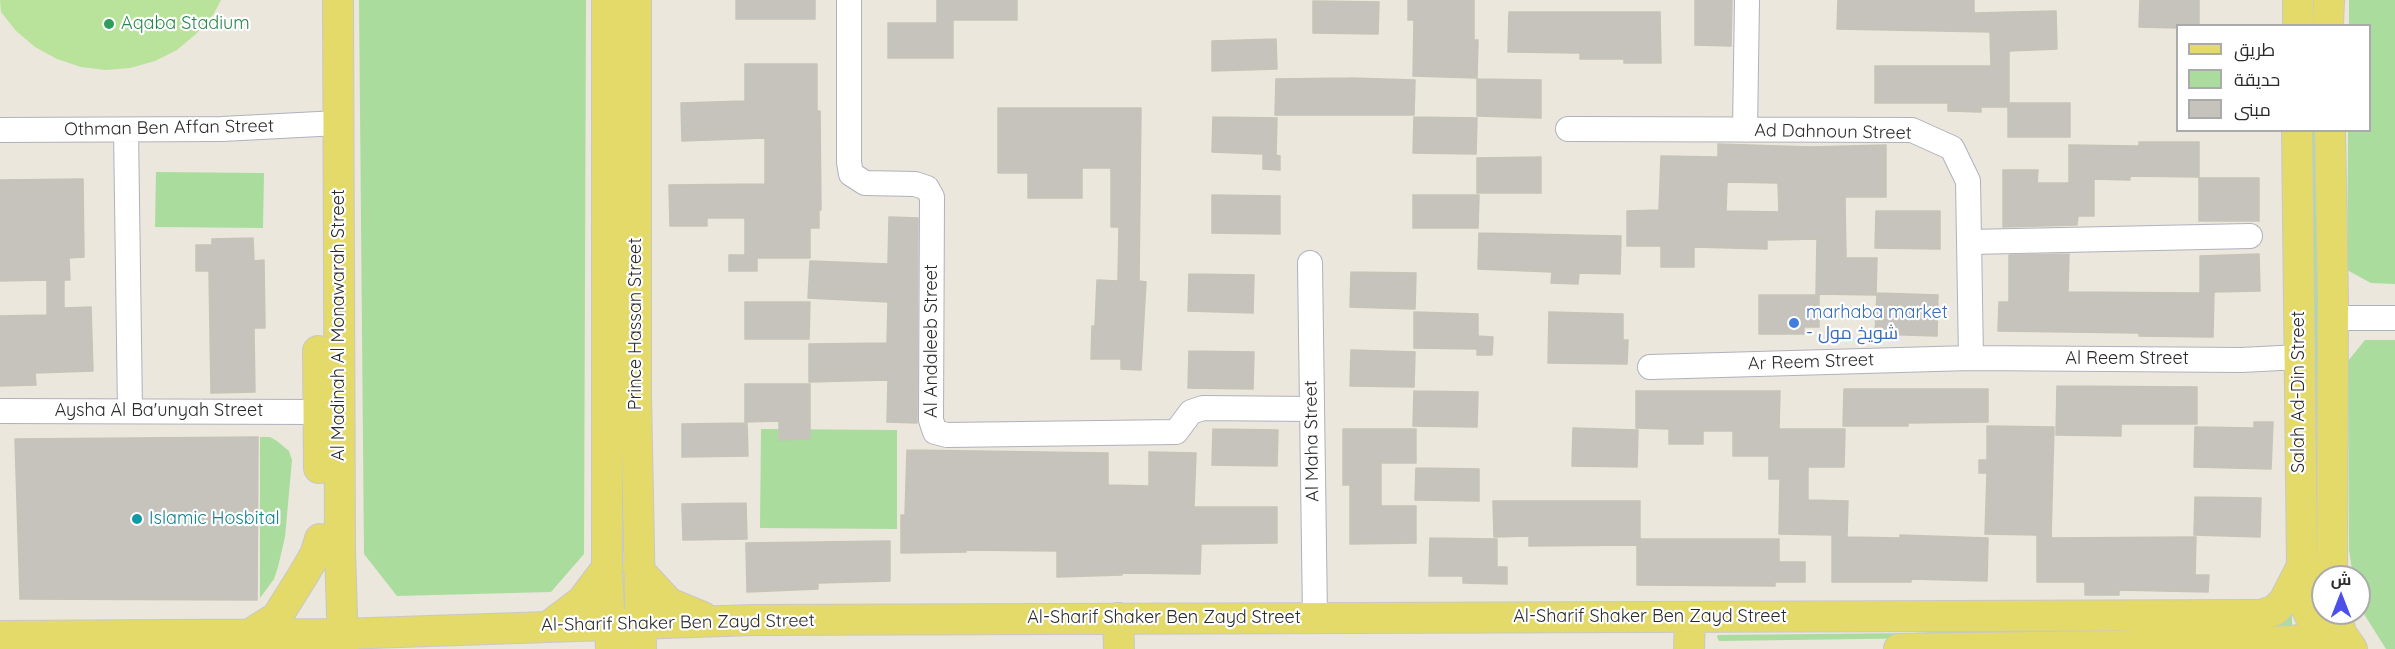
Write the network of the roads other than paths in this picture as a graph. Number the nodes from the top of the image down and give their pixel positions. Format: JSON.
{"nodes":[{"id":1,"x":319,"y":0,"type":"edge"},
{"id":2,"x":338,"y":0,"type":"edge"},
{"id":3,"x":607,"y":0,"type":"edge"},
{"id":4,"x":636,"y":0,"type":"edge"},
{"id":5,"x":849,"y":0,"type":"edge"},
{"id":6,"x":1747,"y":0,"type":"edge"},
{"id":7,"x":2329,"y":0,"type":"edge"},
{"id":8,"x":2328,"y":24,"type":"edge"},
{"id":9,"x":622,"y":56,"type":"junction"},
{"id":10,"x":328,"y":125,"type":"junction"},
{"id":11,"x":1568,"y":129,"type":"dead end"},
{"id":12,"x":0,"y":130,"type":"edge"},
{"id":13,"x":126,"y":130,"type":"junction"},
{"id":14,"x":1745,"y":130,"type":"junction"},
{"id":15,"x":2297,"y":132,"type":"edge"},
{"id":16,"x":2330,"y":132,"type":"edge"},
{"id":17,"x":2250,"y":236,"type":"dead end"},
{"id":18,"x":1969,"y":242,"type":"junction"},
{"id":19,"x":1310,"y":263,"type":"dead end"},
{"id":20,"x":2333,"y":318,"type":"junction"},
{"id":21,"x":2395,"y":318,"type":"edge"},
{"id":22,"x":1971,"y":358,"type":"junction"},
{"id":23,"x":2291,"y":358,"type":"junction"},
{"id":24,"x":1650,"y":367,"type":"dead end"},
{"id":25,"x":1311,"y":409,"type":"junction"},
{"id":26,"x":0,"y":411,"type":"edge"},
{"id":27,"x":130,"y":411,"type":"junction"},
{"id":28,"x":318,"y":412,"type":"junction"},
{"id":29,"x":330,"y":544,"type":"junction"},
{"id":30,"x":2332,"y":565,"type":"edge"},
{"id":31,"x":2302,"y":566,"type":"junction"},
{"id":32,"x":638,"y":567,"type":"junction"},
{"id":33,"x":608,"y":568,"type":"junction"},
{"id":34,"x":1690,"y":616,"type":"junction"},
{"id":35,"x":1118,"y":618,"type":"junction"},
{"id":36,"x":1315,"y":618,"type":"junction"},
{"id":37,"x":712,"y":620,"type":"junction"},
{"id":38,"x":2339,"y":625,"type":"edge"},
{"id":39,"x":549,"y":626,"type":"junction"},
{"id":40,"x":397,"y":632,"type":"junction"},
{"id":41,"x":2324,"y":633,"type":"edge"},
{"id":42,"x":250,"y":634,"type":"junction"},
{"id":43,"x":0,"y":636,"type":"edge"},
{"id":44,"x":610,"y":636,"type":"edge"},
{"id":45,"x":641,"y":636,"type":"edge"},
{"id":46,"x":332,"y":641,"type":"edge"},
{"id":47,"x":2184,"y":645,"type":"junction"},
{"id":48,"x":1119,"y":649,"type":"edge"},
{"id":49,"x":1689,"y":649,"type":"edge"},
{"id":50,"x":1899,"y":649,"type":"edge"},
{"id":51,"x":1999,"y":649,"type":"edge"},
{"id":52,"x":2236,"y":649,"type":"edge"},
{"id":53,"x":2352,"y":649,"type":"edge"}],
"edges":[{"from":1,"to":10,"type":"main road","name":"Al Madinah Al Monawarah Street"},
{"from":2,"to":10,"type":"main road","name":"Al Madinah Al Monawarah Street"},
{"from":3,"to":9,"type":"main road","name":"Prince Hassan Street"},
{"from":4,"to":9,"type":"main road","name":"Prince Hassan Street"},
{"from":5,"to":25,"type":"street","name":"Al Andaleeb Street"},
{"from":6,"to":14,"type":"street"},
{"from":7,"to":8,"type":"main road"},
{"from":9,"to":32,"type":"main road","name":"Prince Hassan Street"},
{"from":9,"to":33,"type":"main road","name":"Prince Hassan Street"},
{"from":10,"to":13,"type":"street","name":"Othman Ben Affan Street"},
{"from":10,"to":28,"type":"main road","name":"Al Madinah Al Monawarah Street"},
{"from":10,"to":29,"type":"main road","name":"Al Madinah Al Monawarah Street"},
{"from":11,"to":14,"type":"street","name":"Ad Dahnoun Street"},
{"from":12,"to":13,"type":"street","name":"Othman Ben Affan Street"},
{"from":13,"to":27,"type":"street"},
{"from":14,"to":18,"type":"street","name":"Ad Dahnoun Street"},
{"from":15,"to":23,"type":"main road","name":"Salah Ad-Din Street"},
{"from":16,"to":20,"type":"main road","name":"Salah Ad-Din Street"},
{"from":17,"to":18,"type":"street"},
{"from":18,"to":22,"type":"street","name":"Ad Dahnoun Street"},
{"from":19,"to":25,"type":"street","name":"Al Maha Street"},
{"from":20,"to":21,"type":"street"},
{"from":20,"to":30,"type":"main road","name":"Salah Ad-Din Street"},
{"from":22,"to":23,"type":"street","name":"Al Reem Street"},
{"from":22,"to":24,"type":"street","name":"Ar Reem Street"},
{"from":23,"to":31,"type":"main road","name":"Salah Ad-Din Street"},
{"from":25,"to":36,"type":"street","name":"Al Maha Street"},
{"from":26,"to":27,"type":"street","name":"Aysha Al Ba'unyah Street"},
{"from":27,"to":28,"type":"street","name":"Aysha Al Ba'unyah Street"},
{"from":28,"to":29,"type":"main road","name":"Al Madinah Al Monawarah Street"},
{"from":29,"to":40,"type":"main road"},
{"from":29,"to":42,"type":"main road"},
{"from":29,"to":46,"type":"main road","name":"Al Madinah Al Monawarah Street"},
{"from":31,"to":34,"type":"main road","name":"Al-Sharif Shaker Ben Zayd Street"},
{"from":31,"to":41,"type":"main road","name":"Salah Ad-Din Street"},
{"from":32,"to":37,"type":"main road"},
{"from":32,"to":45,"type":"main road","name":"Prince Hassan Street"},
{"from":33,"to":39,"type":"main road"},
{"from":33,"to":44,"type":"main road","name":"Prince Hassan Street"},
{"from":34,"to":36,"type":"main road","name":"Al-Sharif Shaker Ben Zayd Street"},
{"from":34,"to":49,"type":"main road"},
{"from":35,"to":36,"type":"main road","name":"Al-Sharif Shaker Ben Zayd Street"},
{"from":35,"to":37,"type":"main road","name":"Al-Sharif Shaker Ben Zayd Street"},
{"from":35,"to":48,"type":"main road"},
{"from":37,"to":45,"type":"main road","name":"Al-Sharif Shaker Ben Zayd Street"},
{"from":38,"to":53,"type":"main road"},
{"from":39,"to":40,"type":"main road","name":"Al-Sharif Shaker Ben Zayd Street"},
{"from":39,"to":44,"type":"main road","name":"Al-Sharif Shaker Ben Zayd Street"},
{"from":40,"to":46,"type":"main road","name":"Al-Sharif Shaker Ben Zayd Street"},
{"from":41,"to":47,"type":"main road"},
{"from":42,"to":43,"type":"main road","name":"Al-Sharif Shaker Ben Zayd Street"},
{"from":42,"to":46,"type":"main road","name":"Al-Sharif Shaker Ben Zayd Street"},
{"from":44,"to":45,"type":"main road","name":"Al-Sharif Shaker Ben Zayd Street"},
{"from":47,"to":51,"type":"main road"},
{"from":47,"to":52,"type":"main road"},
{"from":50,"to":51,"type":"main road"}]}
